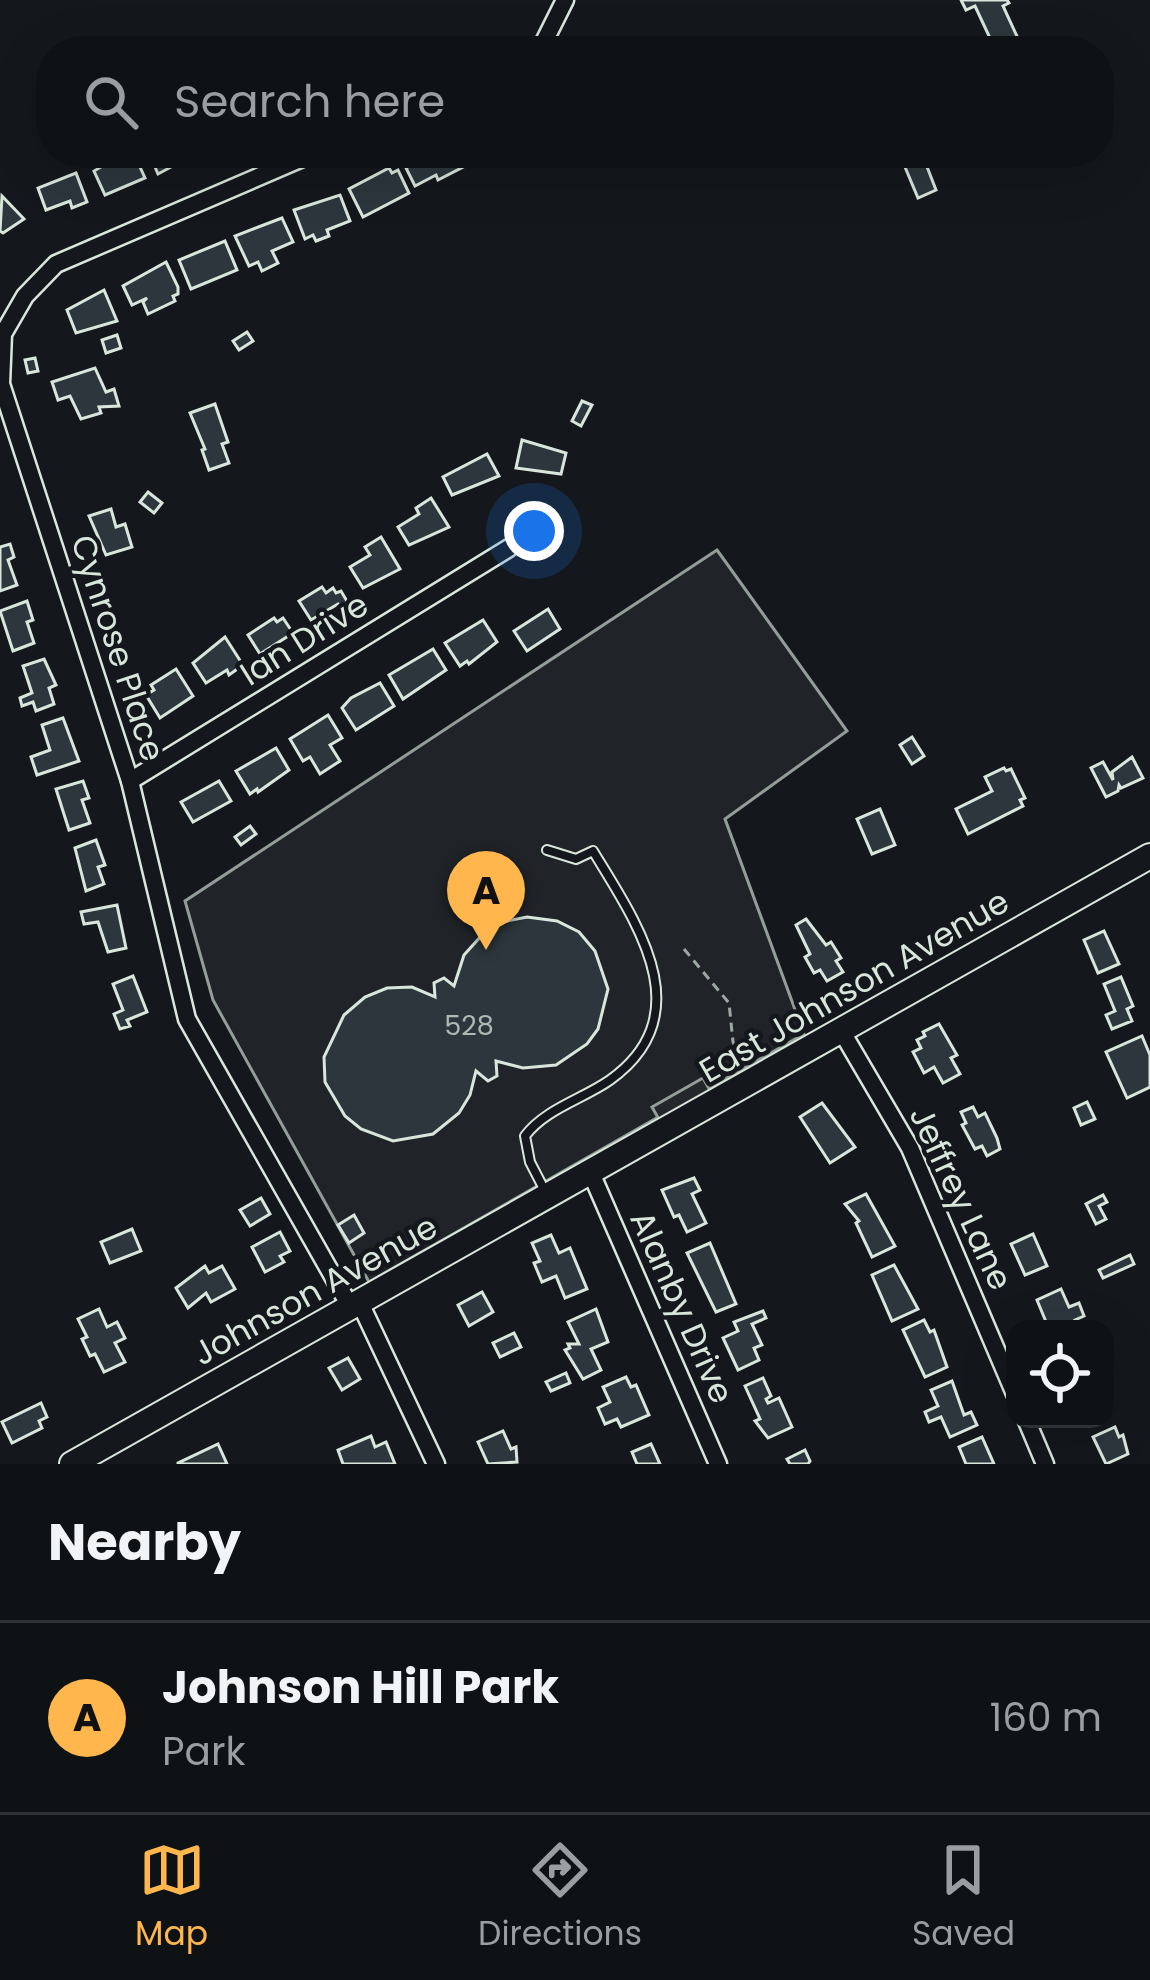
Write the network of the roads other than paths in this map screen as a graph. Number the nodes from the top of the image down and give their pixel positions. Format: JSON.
{"nodes":[{"id":1,"x":566,"y":0,"type":"edge"},
{"id":2,"x":547,"y":36,"type":"edge"},
{"id":3,"x":279,"y":168,"type":"edge"},
{"id":4,"x":22,"y":449,"type":"junction"},
{"id":5,"x":0,"y":454,"type":"edge"},
{"id":6,"x":508,"y":548,"type":"dead end"},
{"id":7,"x":130,"y":781,"type":"junction"},
{"id":8,"x":547,"y":850,"type":"dead end"},
{"id":9,"x":1148,"y":864,"type":"edge"},
{"id":10,"x":842,"y":1032,"type":"junction"},
{"id":11,"x":591,"y":1173,"type":"junction"},
{"id":12,"x":548,"y":1197,"type":"junction"},
{"id":13,"x":356,"y":1306,"type":"junction"},
{"id":14,"x":1006,"y":1373,"type":"edge"},
{"id":15,"x":1030,"y":1428,"type":"edge"},
{"id":16,"x":72,"y":1464,"type":"edge"},
{"id":17,"x":436,"y":1464,"type":"edge"},
{"id":18,"x":718,"y":1464,"type":"edge"},
{"id":19,"x":1045,"y":1464,"type":"edge"}],
"edges":[{"from":1,"to":2,"type":"street"},
{"from":3,"to":4,"type":"street","name":"Cynrose Place"},
{"from":4,"to":5,"type":"street"},
{"from":4,"to":7,"type":"street","name":"Cynrose Place"},
{"from":6,"to":7,"type":"street","name":"Ian Drive"},
{"from":7,"to":13,"type":"street","name":"Cynrose Place"},
{"from":8,"to":12,"type":"lane"},
{"from":9,"to":10,"type":"street","name":"East Johnson Avenue"},
{"from":10,"to":11,"type":"street","name":"East Johnson Avenue"},
{"from":10,"to":14,"type":"street","name":"Jeffrey Lane"},
{"from":11,"to":12,"type":"street","name":"Johnson Avenue"},
{"from":11,"to":18,"type":"street","name":"Alanby Drive"},
{"from":12,"to":13,"type":"street","name":"Johnson Avenue"},
{"from":13,"to":16,"type":"street","name":"Johnson Avenue"},
{"from":13,"to":17,"type":"street","name":"Cynrose Place"},
{"from":15,"to":19,"type":"street"}]}
